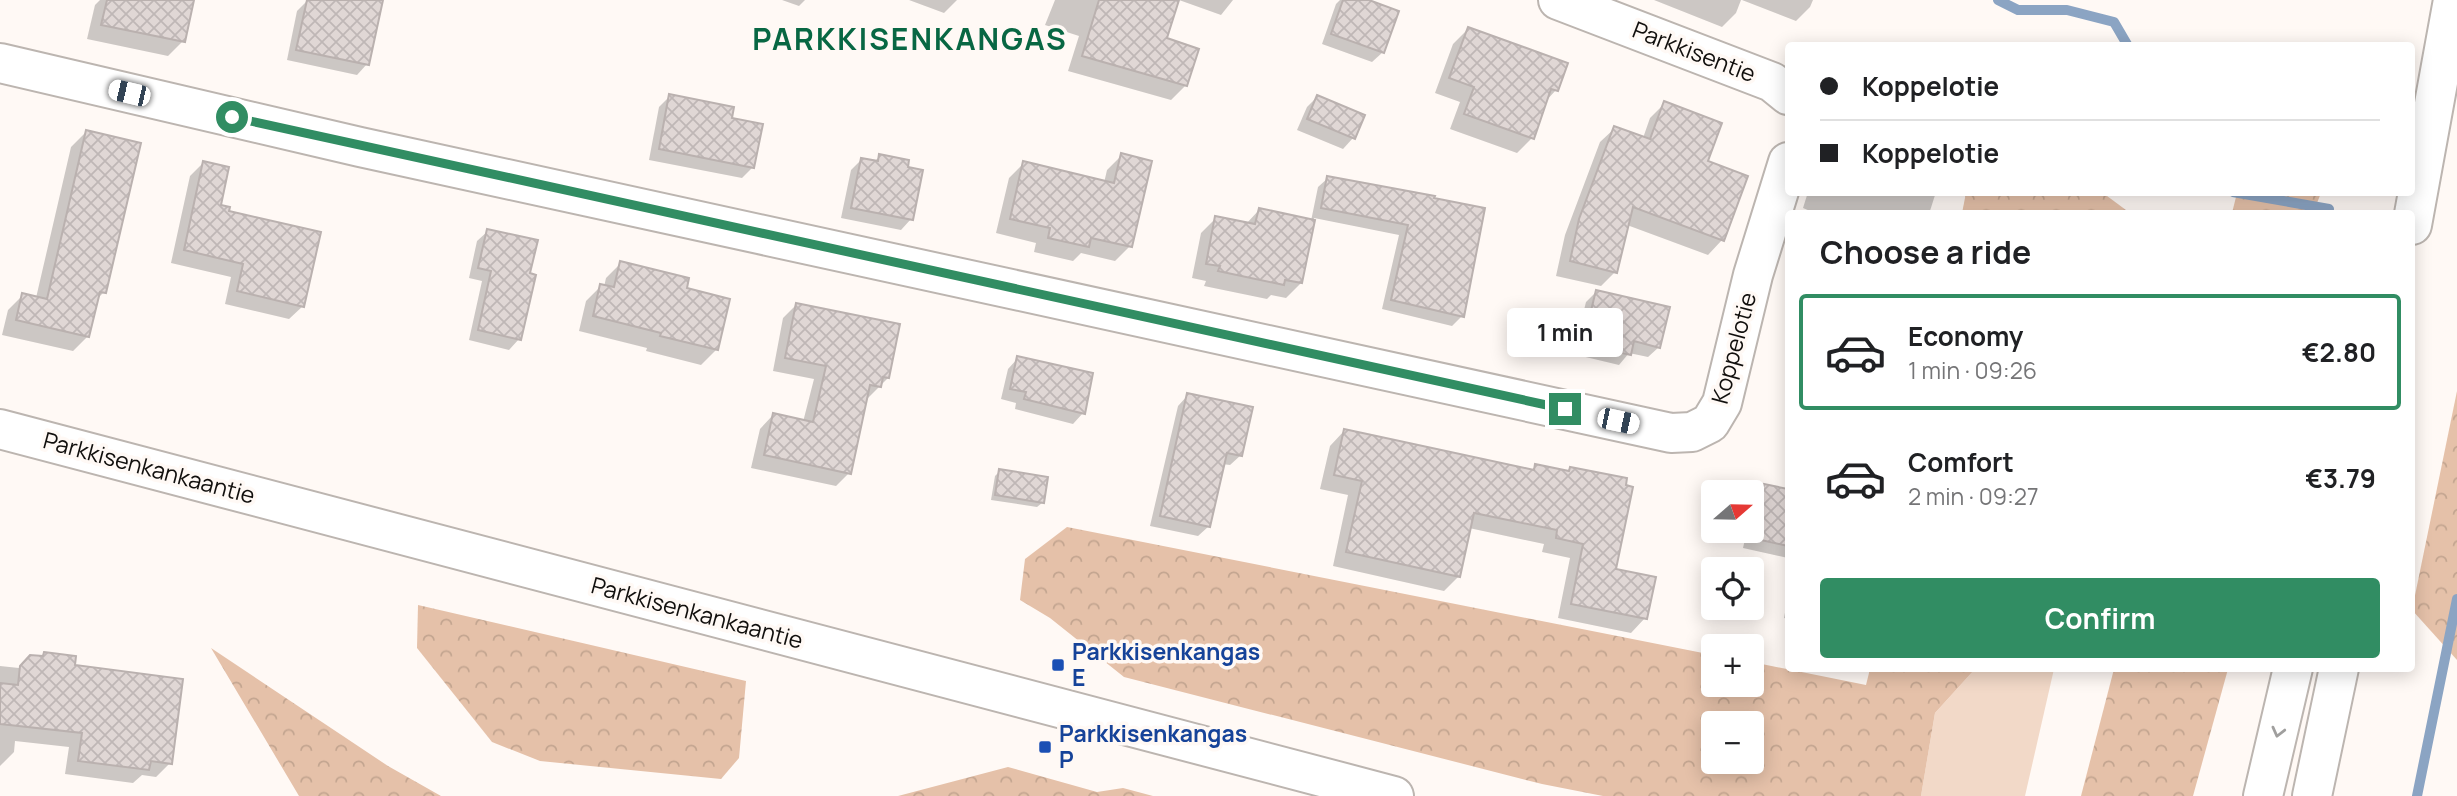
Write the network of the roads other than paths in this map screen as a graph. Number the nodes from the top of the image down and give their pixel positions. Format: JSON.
{"nodes":[{"id":1,"x":1558,"y":0,"type":"edge"},
{"id":2,"x":2453,"y":0,"type":"edge"},
{"id":3,"x":0,"y":63,"type":"edge"},
{"id":4,"x":1785,"y":92,"type":"edge"},
{"id":5,"x":1785,"y":172,"type":"edge"},
{"id":6,"x":2415,"y":210,"type":"edge"},
{"id":7,"x":0,"y":429,"type":"edge"},
{"id":8,"x":2292,"y":672,"type":"edge"},
{"id":9,"x":2338,"y":672,"type":"edge"},
{"id":10,"x":1394,"y":796,"type":"edge"},
{"id":11,"x":2263,"y":796,"type":"edge"},
{"id":12,"x":2312,"y":796,"type":"edge"}],
"edges":[{"from":1,"to":4,"type":"street","name":"Parkkisentie"},
{"from":2,"to":6,"type":"street"},
{"from":3,"to":5,"type":"street","name":"Koppelotie"},
{"from":7,"to":10,"type":"street","name":"Parkkisenkankaantie"},
{"from":8,"to":11,"type":"street","one_way":true},
{"from":9,"to":12,"type":"street"}]}
